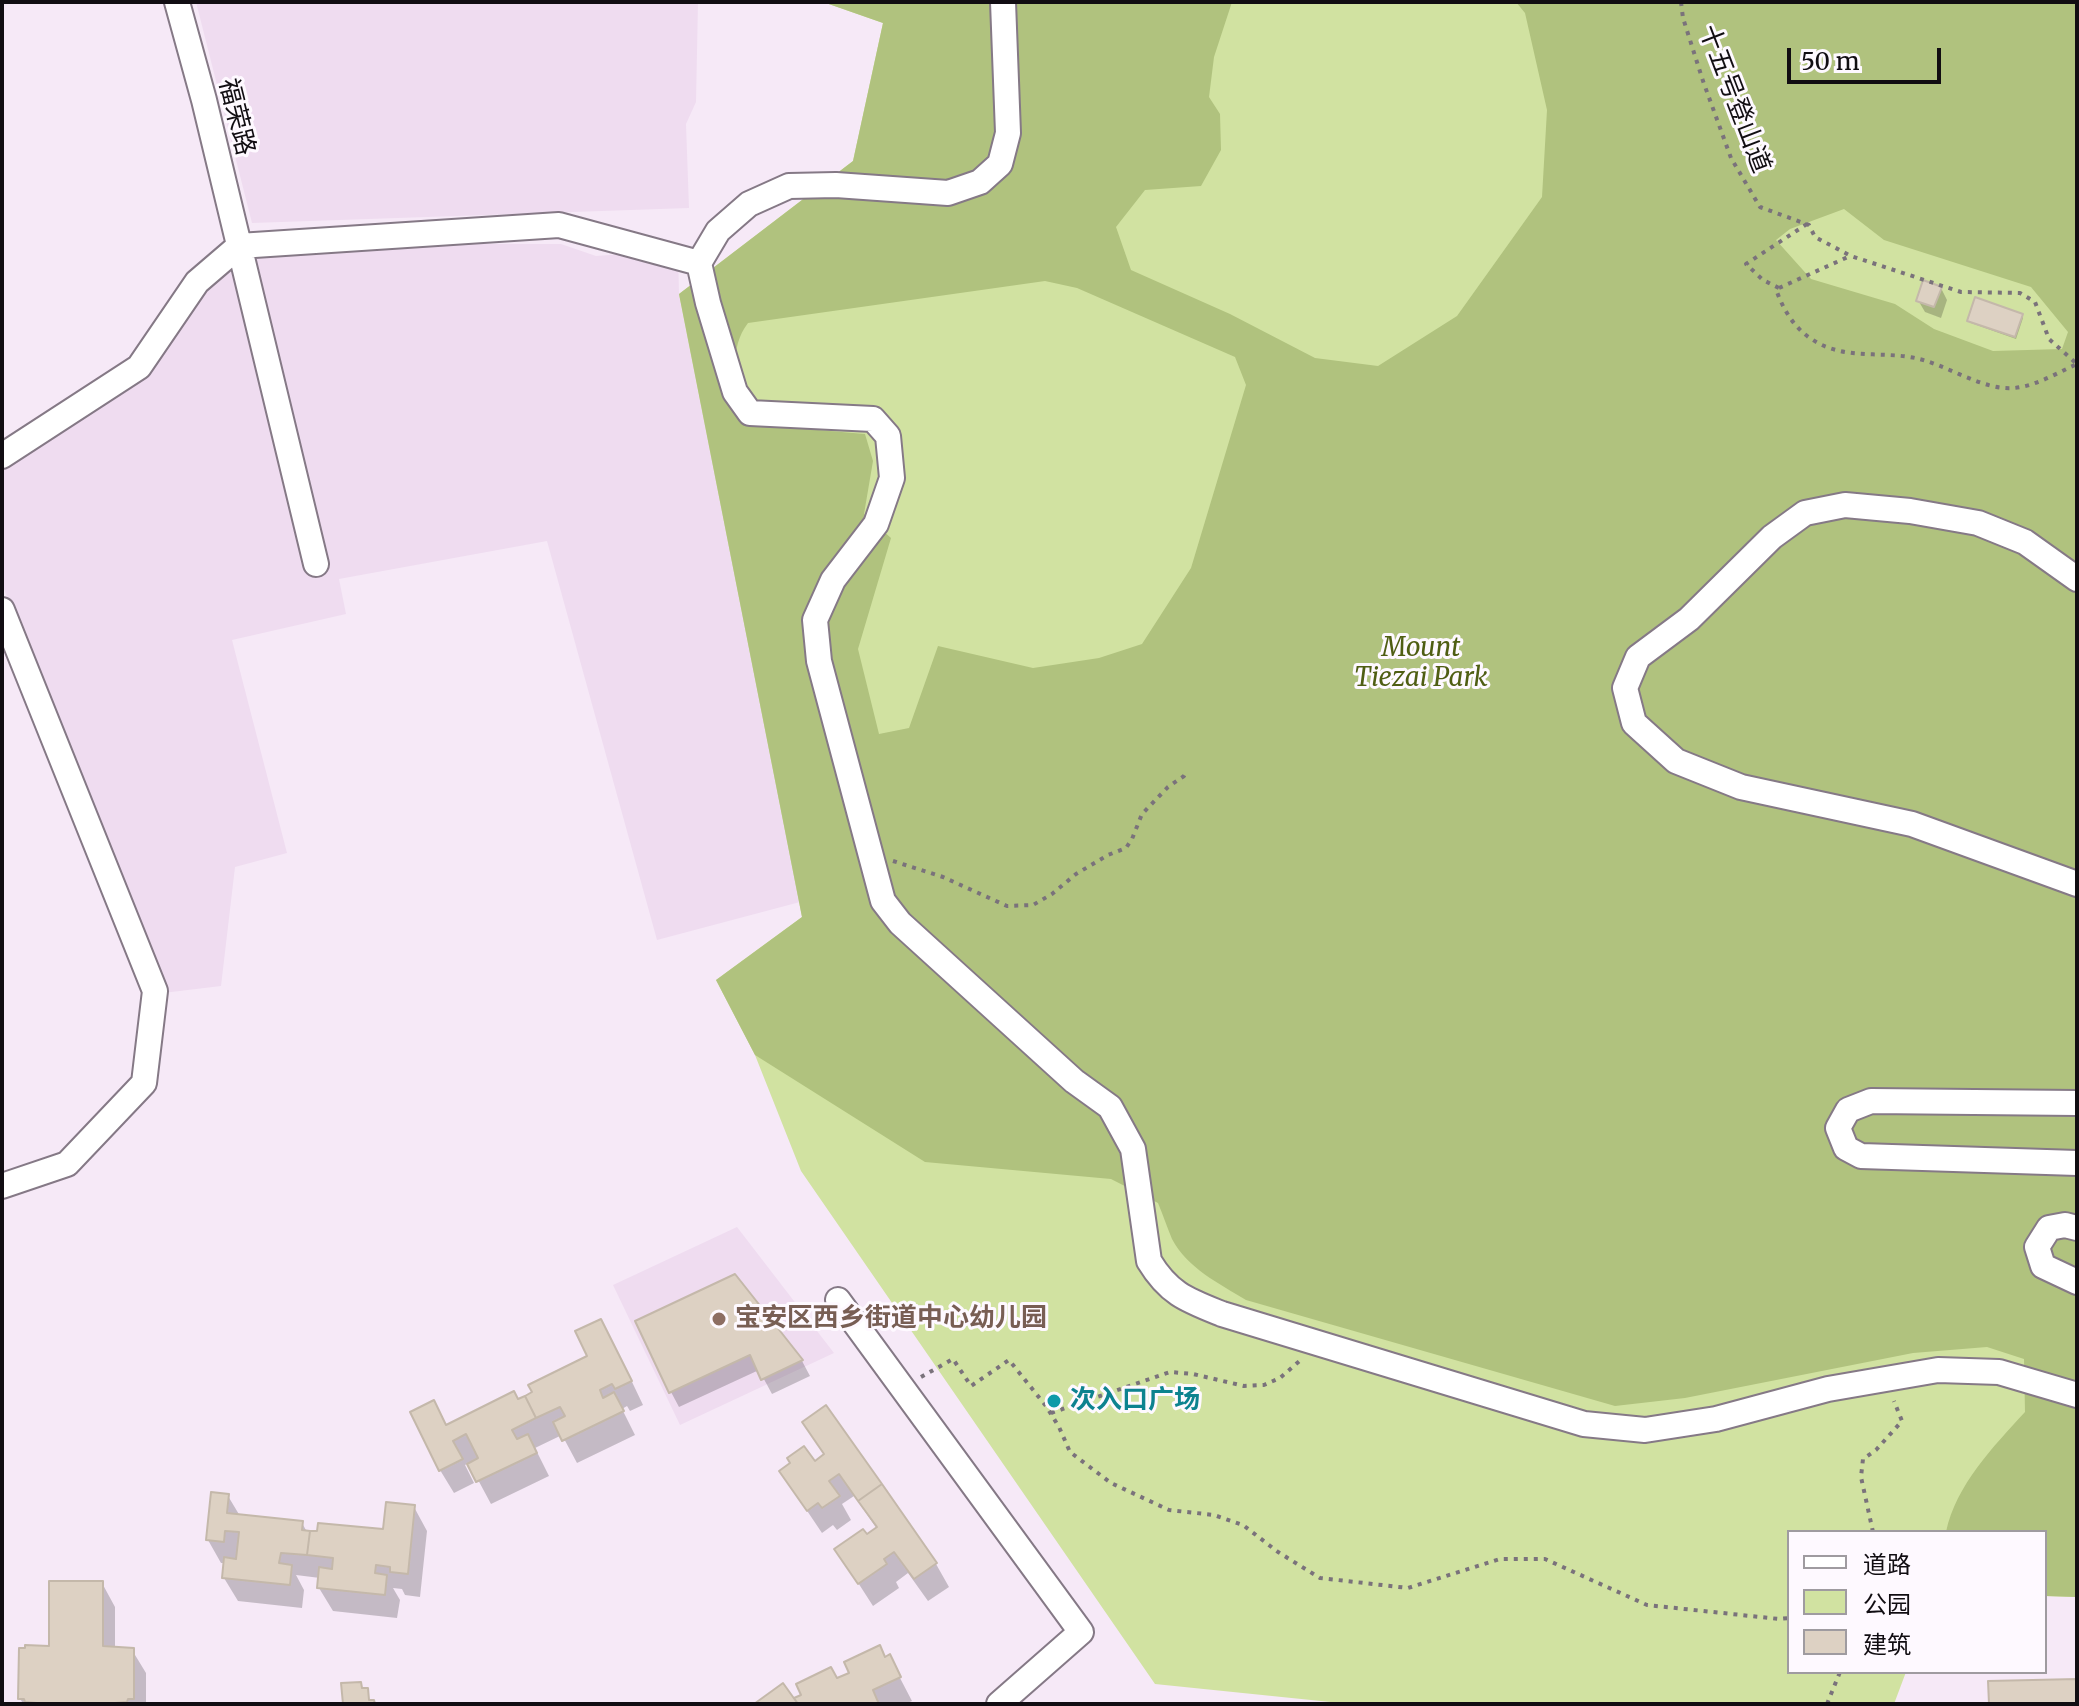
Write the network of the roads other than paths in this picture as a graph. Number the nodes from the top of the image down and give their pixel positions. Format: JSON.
{"nodes":[{"id":1,"x":177,"y":2,"type":"edge"},
{"id":2,"x":1003,"y":2,"type":"edge"},
{"id":3,"x":239,"y":246,"type":"junction"},
{"id":4,"x":699,"y":263,"type":"junction"},
{"id":5,"x":2,"y":456,"type":"edge"},
{"id":6,"x":316,"y":564,"type":"dead end"},
{"id":7,"x":2077,"y":579,"type":"edge"},
{"id":8,"x":2,"y":610,"type":"edge"},
{"id":9,"x":2077,"y":884,"type":"edge"},
{"id":10,"x":2077,"y":1103,"type":"edge"},
{"id":11,"x":2077,"y":1163,"type":"edge"},
{"id":12,"x":2,"y":1186,"type":"edge"},
{"id":13,"x":2077,"y":1228,"type":"edge"},
{"id":14,"x":2077,"y":1282,"type":"edge"},
{"id":15,"x":838,"y":1300,"type":"dead end"},
{"id":16,"x":2077,"y":1395,"type":"edge"},
{"id":17,"x":999,"y":1704,"type":"edge"}],
"edges":[{"from":1,"to":3,"type":"street","name":"福荣路"},
{"from":2,"to":4,"type":"street"},
{"from":3,"to":4,"type":"street"},
{"from":3,"to":5,"type":"street"},
{"from":3,"to":6,"type":"street","name":"福荣路"},
{"from":4,"to":16,"type":"street"},
{"from":7,"to":9,"type":"street"},
{"from":8,"to":12,"type":"street"},
{"from":10,"to":11,"type":"street"},
{"from":13,"to":14,"type":"street"},
{"from":15,"to":17,"type":"street"}]}
